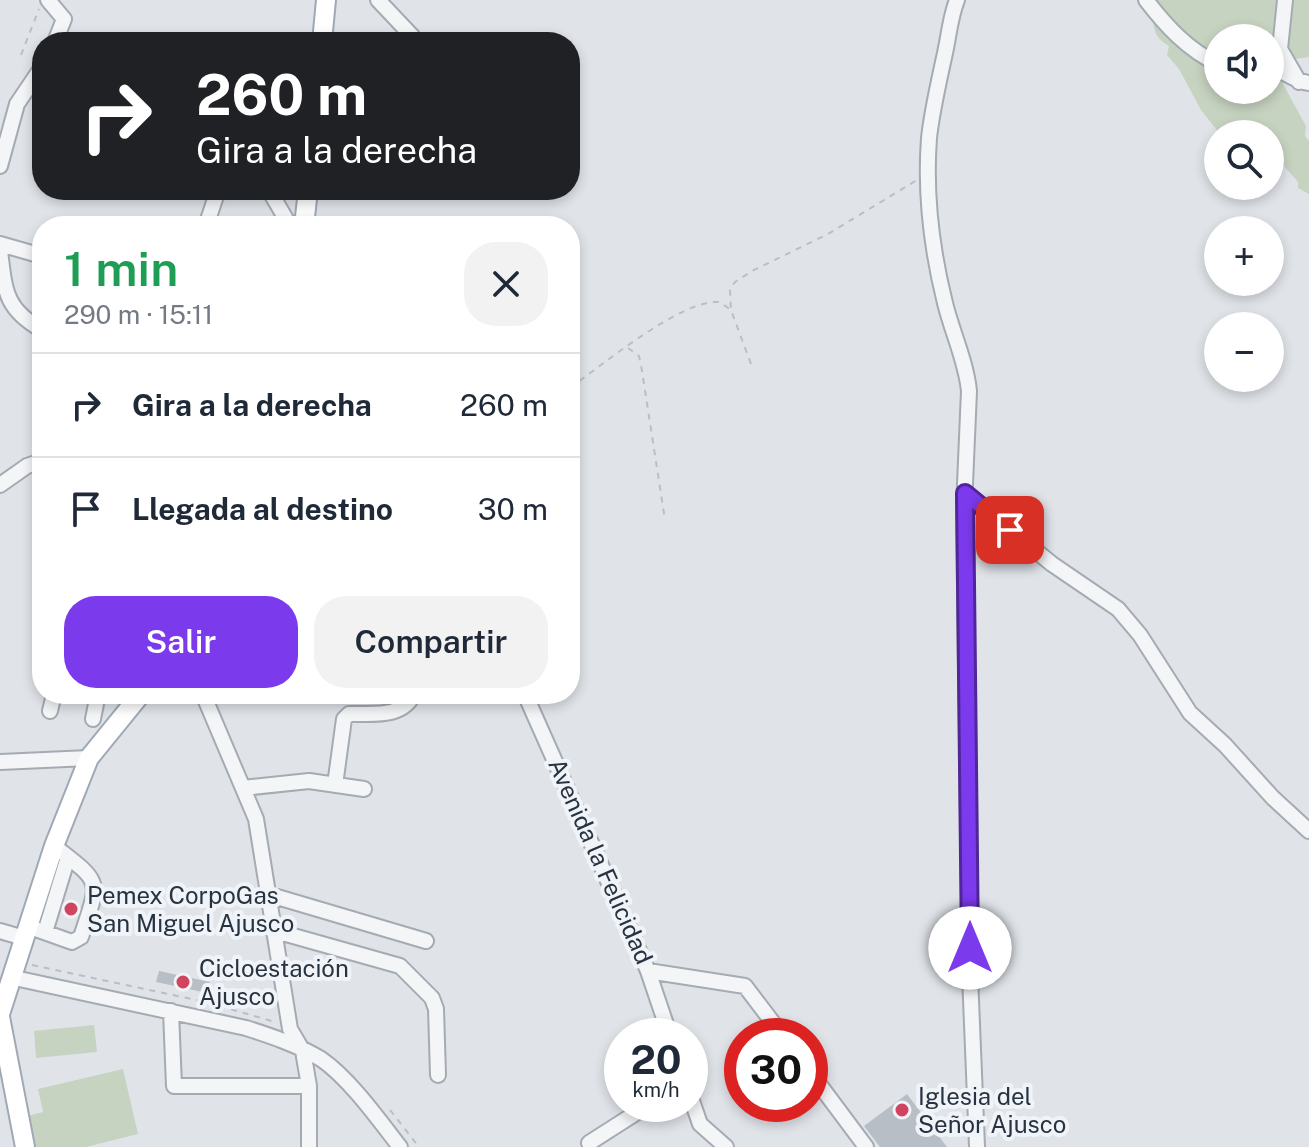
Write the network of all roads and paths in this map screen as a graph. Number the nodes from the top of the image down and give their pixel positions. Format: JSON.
{"nodes":[{"id":1,"x":42,"y":0,"type":"edge"},
{"id":2,"x":48,"y":0,"type":"edge"},
{"id":3,"x":326,"y":0,"type":"edge"},
{"id":4,"x":378,"y":0,"type":"edge"},
{"id":5,"x":957,"y":0,"type":"edge"},
{"id":6,"x":1146,"y":0,"type":"edge"},
{"id":7,"x":1285,"y":0,"type":"edge"},
{"id":8,"x":59,"y":32,"type":"edge"},
{"id":9,"x":323,"y":32,"type":"edge"},
{"id":10,"x":408,"y":32,"type":"edge"},
{"id":11,"x":21,"y":55,"type":"dead end"},
{"id":12,"x":1204,"y":56,"type":"edge"},
{"id":13,"x":1284,"y":71,"type":"edge"},
{"id":14,"x":32,"y":82,"type":"edge"},
{"id":15,"x":1304,"y":82,"type":"edge"},
{"id":16,"x":0,"y":166,"type":"edge"},
{"id":17,"x":929,"y":175,"type":"junction"},
{"id":18,"x":0,"y":244,"type":"edge"},
{"id":19,"x":0,"y":251,"type":"edge"},
{"id":20,"x":32,"y":253,"type":"edge"},
{"id":21,"x":731,"y":310,"type":"junction"},
{"id":22,"x":32,"y":323,"type":"edge"},
{"id":23,"x":628,"y":347,"type":"junction"},
{"id":24,"x":751,"y":364,"type":"dead end"},
{"id":25,"x":580,"y":381,"type":"edge"},
{"id":26,"x":32,"y":464,"type":"edge"},
{"id":27,"x":0,"y":485,"type":"edge"},
{"id":28,"x":965,"y":493,"type":"junction"},
{"id":29,"x":665,"y":520,"type":"dead end"},
{"id":30,"x":52,"y":704,"type":"edge"},
{"id":31,"x":96,"y":704,"type":"edge"},
{"id":32,"x":132,"y":704,"type":"edge"},
{"id":33,"x":207,"y":704,"type":"edge"},
{"id":34,"x":409,"y":704,"type":"edge"},
{"id":35,"x":529,"y":704,"type":"edge"},
{"id":36,"x":50,"y":711,"type":"dead end"},
{"id":37,"x":93,"y":719,"type":"dead end"},
{"id":38,"x":89,"y":758,"type":"junction"},
{"id":39,"x":0,"y":762,"type":"edge"},
{"id":40,"x":335,"y":785,"type":"junction"},
{"id":41,"x":243,"y":788,"type":"junction"},
{"id":42,"x":364,"y":789,"type":"dead end"},
{"id":43,"x":1309,"y":831,"type":"edge"},
{"id":44,"x":61,"y":851,"type":"junction"},
{"id":45,"x":267,"y":894,"type":"junction"},
{"id":46,"x":272,"y":930,"type":"junction"},
{"id":47,"x":0,"y":931,"type":"edge"},
{"id":48,"x":25,"y":932,"type":"junction"},
{"id":49,"x":45,"y":932,"type":"junction"},
{"id":50,"x":426,"y":941,"type":"dead end"},
{"id":51,"x":26,"y":964,"type":"dead end"},
{"id":52,"x":648,"y":971,"type":"junction"},
{"id":53,"x":10,"y":977,"type":"junction"},
{"id":54,"x":171,"y":1011,"type":"junction"},
{"id":55,"x":0,"y":1015,"type":"edge"},
{"id":56,"x":664,"y":1018,"type":"edge"},
{"id":57,"x":769,"y":1018,"type":"edge"},
{"id":58,"x":283,"y":1026,"type":"dead end"},
{"id":59,"x":303,"y":1051,"type":"junction"},
{"id":60,"x":438,"y":1075,"type":"dead end"},
{"id":61,"x":309,"y":1086,"type":"junction"},
{"id":62,"x":828,"y":1096,"type":"edge"},
{"id":63,"x":622,"y":1122,"type":"edge"},
{"id":64,"x":699,"y":1122,"type":"edge"},
{"id":65,"x":589,"y":1143,"type":"dead end"},
{"id":66,"x":25,"y":1147,"type":"edge"},
{"id":67,"x":309,"y":1147,"type":"edge"},
{"id":68,"x":400,"y":1147,"type":"edge"},
{"id":69,"x":726,"y":1147,"type":"edge"},
{"id":70,"x":866,"y":1147,"type":"edge"},
{"id":71,"x":977,"y":1147,"type":"edge"}],
"edges":[{"from":1,"to":11,"type":"path"},
{"from":2,"to":8,"type":"street"},
{"from":3,"to":9,"type":"main road"},
{"from":4,"to":10,"type":"street"},
{"from":5,"to":17,"type":"street"},
{"from":6,"to":12,"type":"street"},
{"from":7,"to":15,"type":"street"},
{"from":13,"to":15,"type":"street"},
{"from":14,"to":16,"type":"street"},
{"from":17,"to":21,"type":"path"},
{"from":17,"to":28,"type":"street"},
{"from":18,"to":20,"type":"street"},
{"from":19,"to":22,"type":"street"},
{"from":21,"to":23,"type":"path"},
{"from":21,"to":24,"type":"path"},
{"from":23,"to":25,"type":"path"},
{"from":23,"to":29,"type":"path"},
{"from":26,"to":27,"type":"street"},
{"from":28,"to":43,"type":"street"},
{"from":28,"to":71,"type":"street"},
{"from":30,"to":36,"type":"street"},
{"from":31,"to":37,"type":"street"},
{"from":32,"to":38,"type":"main road"},
{"from":33,"to":41,"type":"street"},
{"from":34,"to":40,"type":"street"},
{"from":35,"to":52,"type":"street","name":"Avenida la Felicidad"},
{"from":38,"to":39,"type":"street"},
{"from":38,"to":44,"type":"main road"},
{"from":40,"to":41,"type":"street"},
{"from":40,"to":42,"type":"street"},
{"from":41,"to":45,"type":"street"},
{"from":44,"to":48,"type":"main road"},
{"from":44,"to":49,"type":"street"},
{"from":44,"to":49,"type":"street"},
{"from":45,"to":46,"type":"street"},
{"from":45,"to":50,"type":"street"},
{"from":46,"to":59,"type":"street"},
{"from":46,"to":60,"type":"street"},
{"from":47,"to":48,"type":"street"},
{"from":48,"to":49,"type":"street"},
{"from":48,"to":53,"type":"main road"},
{"from":51,"to":58,"type":"path"},
{"from":52,"to":56,"type":"street"},
{"from":52,"to":57,"type":"street","name":"Avenida la Felicidad"},
{"from":53,"to":54,"type":"street"},
{"from":53,"to":55,"type":"main road"},
{"from":54,"to":59,"type":"street"},
{"from":54,"to":61,"type":"street"},
{"from":55,"to":66,"type":"main road"},
{"from":59,"to":61,"type":"street"},
{"from":59,"to":68,"type":"street"},
{"from":61,"to":67,"type":"street"},
{"from":62,"to":70,"type":"street"},
{"from":63,"to":65,"type":"street"},
{"from":64,"to":69,"type":"street"}]}
